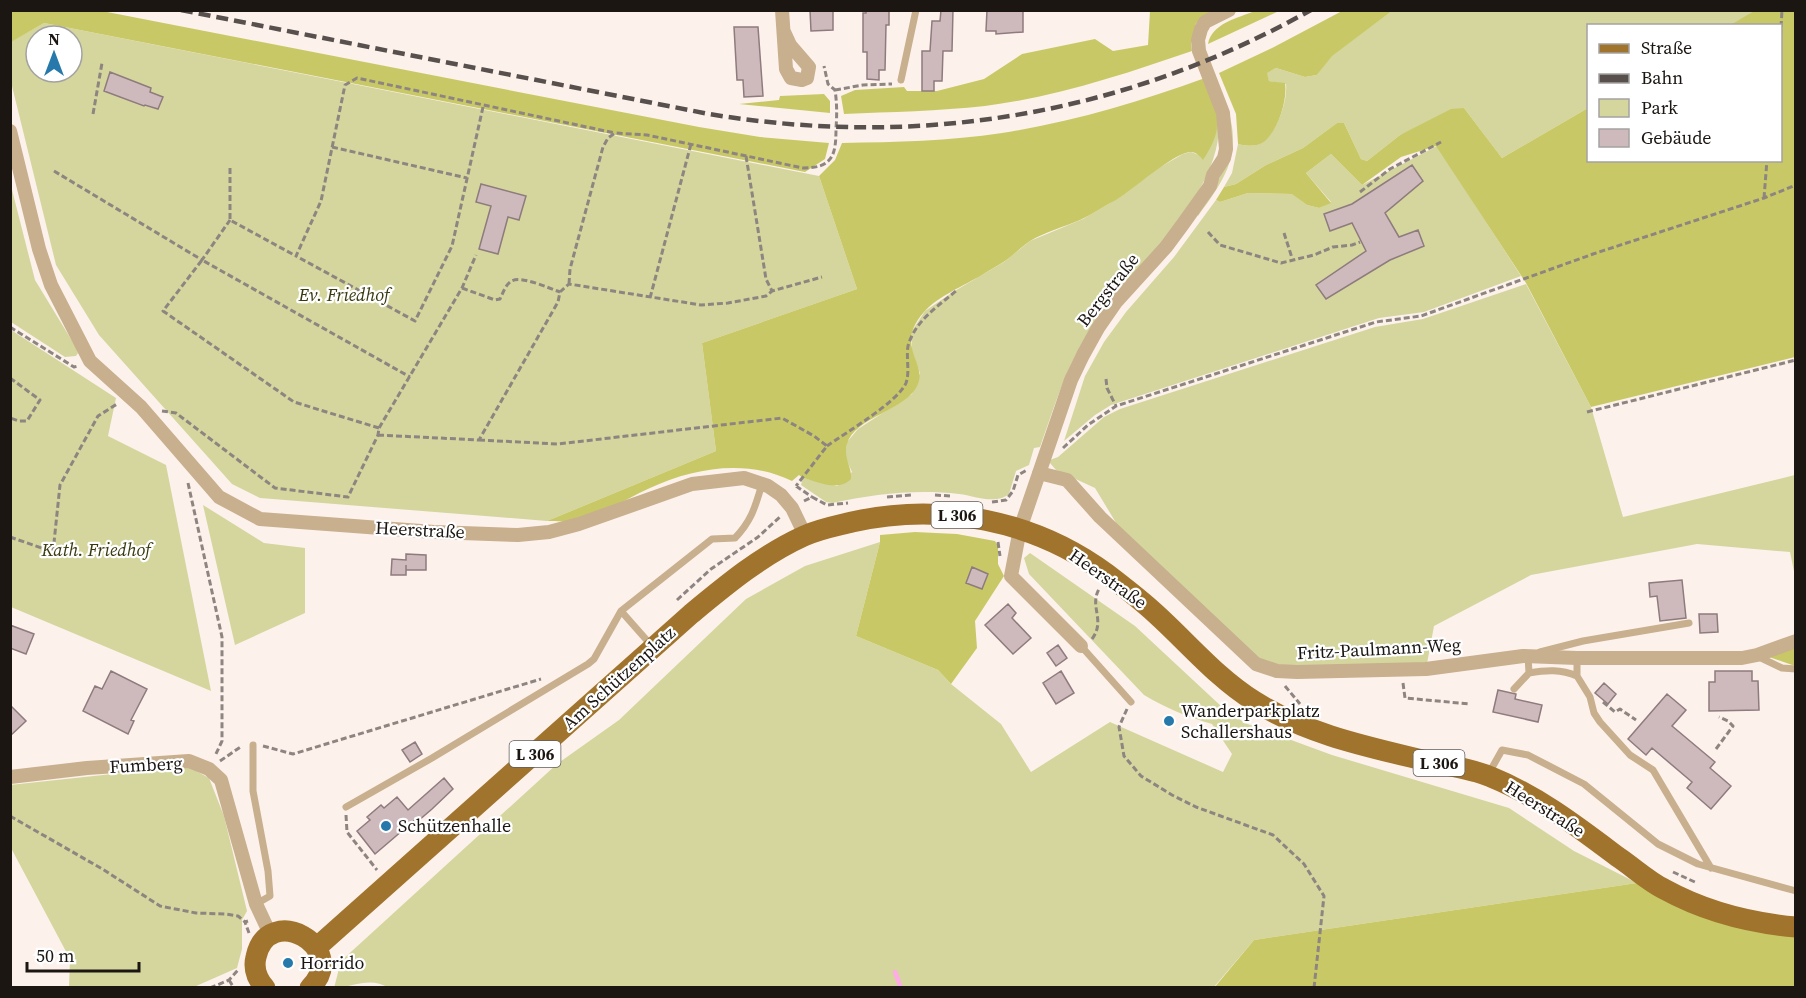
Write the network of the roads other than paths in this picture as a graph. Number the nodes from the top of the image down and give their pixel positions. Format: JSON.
{"nodes":[{"id":1,"x":782,"y":10,"type":"edge"},
{"id":2,"x":916,"y":10,"type":"edge"},
{"id":3,"x":1229,"y":10,"type":"edge"},
{"id":4,"x":784,"y":32,"type":"junction"},
{"id":5,"x":901,"y":80,"type":"road end"},
{"id":6,"x":10,"y":131,"type":"edge"},
{"id":7,"x":1039,"y":473,"type":"junction"},
{"id":8,"x":762,"y":484,"type":"junction"},
{"id":9,"x":1020,"y":529,"type":"junction"},
{"id":10,"x":806,"y":535,"type":"junction"},
{"id":11,"x":621,"y":611,"type":"junction"},
{"id":12,"x":1689,"y":623,"type":"dead end"},
{"id":13,"x":1796,"y":641,"type":"edge"},
{"id":14,"x":654,"y":647,"type":"junction"},
{"id":15,"x":1083,"y":648,"type":"joint"},
{"id":16,"x":1757,"y":655,"type":"junction"},
{"id":17,"x":1525,"y":656,"type":"junction"},
{"id":18,"x":1576,"y":658,"type":"junction"},
{"id":19,"x":1796,"y":669,"type":"edge"},
{"id":20,"x":1529,"y":673,"type":"junction"},
{"id":21,"x":1577,"y":676,"type":"junction"},
{"id":22,"x":1514,"y":689,"type":"dead end"},
{"id":23,"x":1131,"y":702,"type":"road end"},
{"id":24,"x":253,"y":745,"type":"road end"},
{"id":25,"x":1488,"y":775,"type":"junction"},
{"id":26,"x":10,"y":777,"type":"edge"},
{"id":27,"x":346,"y":807,"type":"road end"},
{"id":28,"x":1712,"y":868,"type":"junction"},
{"id":29,"x":1796,"y":891,"type":"edge"},
{"id":30,"x":256,"y":904,"type":"junction"},
{"id":31,"x":1796,"y":927,"type":"edge"},
{"id":32,"x":271,"y":936,"type":"junction"},
{"id":33,"x":316,"y":948,"type":"junction"},
{"id":34,"x":259,"y":986,"type":"edge"},
{"id":35,"x":310,"y":987,"type":"edge"}],
"edges":[{"from":1,"to":4,"type":"street"},
{"from":2,"to":5,"type":"lane"},
{"from":3,"to":7,"type":"street","name":"Bergstraße"},
{"from":4,"to":4,"type":"street"},
{"from":6,"to":8,"type":"street","name":"Heerstraße"},
{"from":7,"to":9,"type":"street","name":"Bergstraße"},
{"from":7,"to":17,"type":"street","name":"Fritz-Paulmann-Weg"},
{"from":8,"to":10,"type":"street","name":"Heerstraße"},
{"from":8,"to":11,"type":"lane"},
{"from":9,"to":10,"type":"main road","name":"Heerstraße","number":"L 306"},
{"from":9,"to":15,"type":"street"},
{"from":9,"to":25,"type":"main road","name":"Heerstraße","number":"L 306"},
{"from":10,"to":14,"type":"main road","name":"Am Schützenplatz","number":"L 306"},
{"from":11,"to":14,"type":"lane"},
{"from":11,"to":27,"type":"lane"},
{"from":12,"to":17,"type":"lane"},
{"from":13,"to":16,"type":"street","name":"Fritz-Paulmann-Weg"},
{"from":14,"to":33,"type":"main road","name":"Am Schützenplatz","number":"L 306"},
{"from":15,"to":23,"type":"lane"},
{"from":16,"to":18,"type":"street","name":"Fritz-Paulmann-Weg"},
{"from":16,"to":19,"type":"lane"},
{"from":17,"to":18,"type":"street","name":"Fritz-Paulmann-Weg"},
{"from":17,"to":20,"type":"lane"},
{"from":18,"to":21,"type":"lane"},
{"from":20,"to":21,"type":"lane"},
{"from":20,"to":22,"type":"lane"},
{"from":21,"to":28,"type":"lane"},
{"from":24,"to":30,"type":"lane"},
{"from":25,"to":28,"type":"lane"},
{"from":25,"to":31,"type":"main road","name":"Heerstraße","number":"L 306"},
{"from":26,"to":30,"type":"street","name":"Fumberg"},
{"from":28,"to":29,"type":"lane"},
{"from":30,"to":32,"type":"street","name":"Fumberg"},
{"from":32,"to":33,"type":"main road"},
{"from":32,"to":34,"type":"main road"},
{"from":33,"to":35,"type":"main road"}]}
